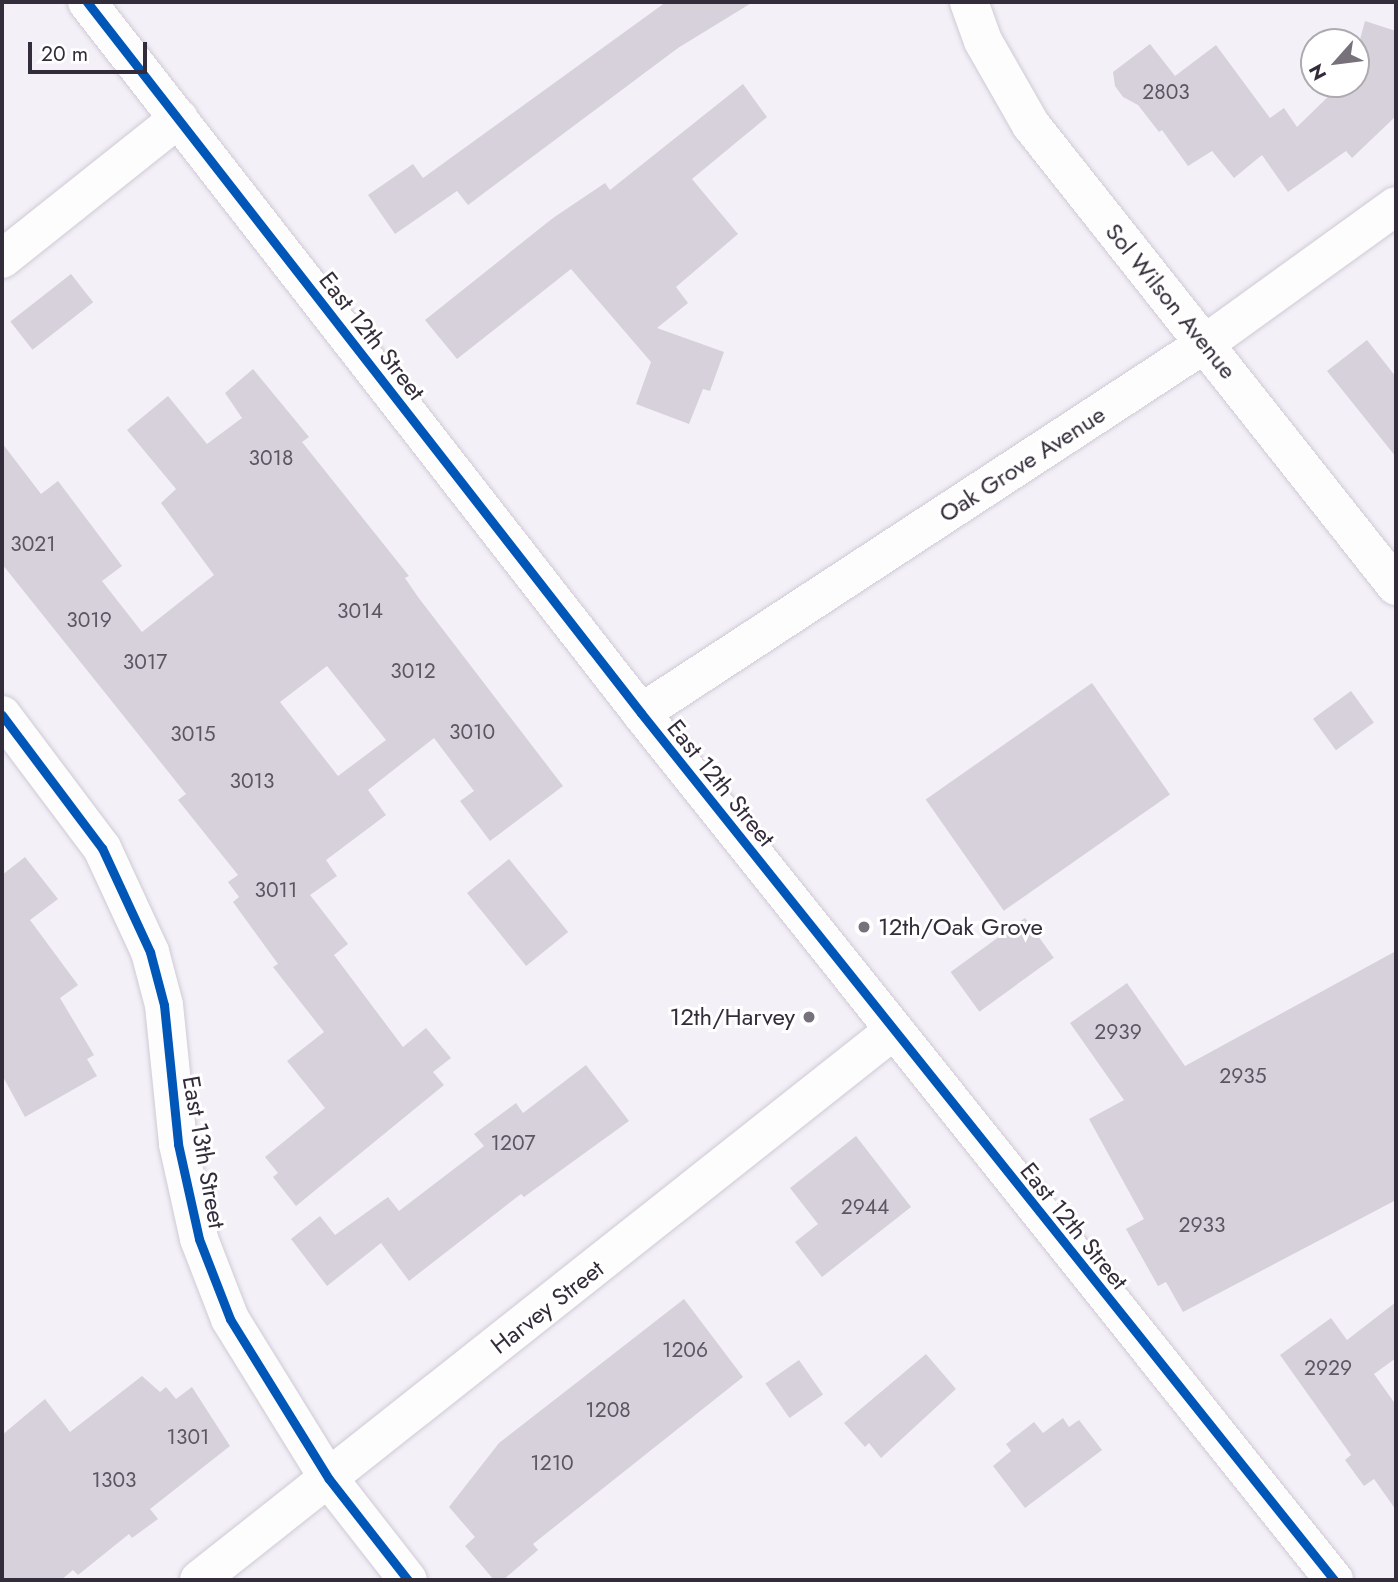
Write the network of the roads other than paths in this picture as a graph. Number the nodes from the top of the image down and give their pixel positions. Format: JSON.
{"nodes":[{"id":1,"x":87,"y":2,"type":"edge"},
{"id":2,"x":969,"y":2,"type":"edge"},
{"id":3,"x":179,"y":118,"type":"junction"},
{"id":4,"x":1396,"y":206,"type":"edge"},
{"id":5,"x":2,"y":260,"type":"edge"},
{"id":6,"x":1206,"y":343,"type":"junction"},
{"id":7,"x":1396,"y":586,"type":"edge"},
{"id":8,"x":641,"y":713,"type":"junction"},
{"id":9,"x":2,"y":715,"type":"edge"},
{"id":10,"x":893,"y":1031,"type":"junction"},
{"id":11,"x":329,"y":1479,"type":"junction"},
{"id":12,"x":199,"y":1580,"type":"edge"},
{"id":13,"x":408,"y":1580,"type":"edge"},
{"id":14,"x":1334,"y":1580,"type":"edge"}],
"edges":[{"from":1,"to":3,"type":"street","name":"East 12th Street"},
{"from":2,"to":6,"type":"street","name":"Sol Wilson Avenue"},
{"from":3,"to":5,"type":"street"},
{"from":3,"to":8,"type":"street","name":"East 12th Street"},
{"from":4,"to":6,"type":"street","name":"Oak Grove Avenue"},
{"from":6,"to":7,"type":"street","name":"Sol Wilson Avenue"},
{"from":6,"to":8,"type":"street","name":"Oak Grove Avenue"},
{"from":8,"to":10,"type":"street","name":"East 12th Street"},
{"from":9,"to":11,"type":"street","name":"East 13th Street"},
{"from":10,"to":11,"type":"street","name":"Harvey Street"},
{"from":10,"to":14,"type":"street","name":"East 12th Street"},
{"from":11,"to":12,"type":"street","name":"Harvey Street"},
{"from":11,"to":13,"type":"street","name":"East 13th Street"}]}
